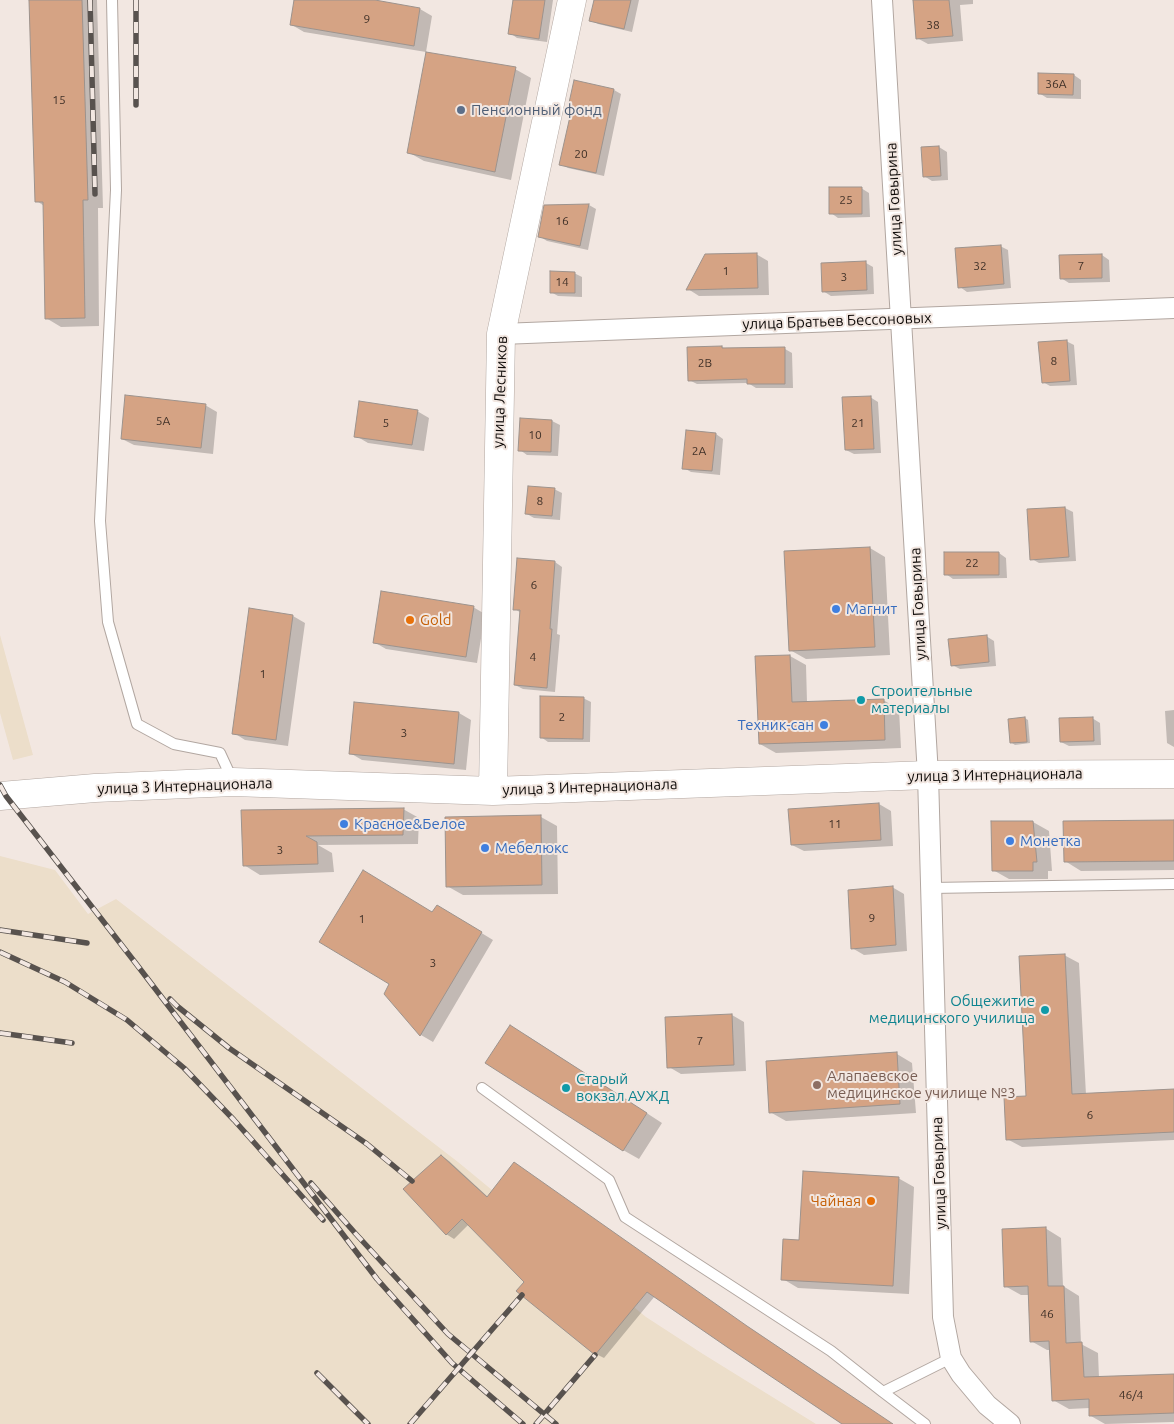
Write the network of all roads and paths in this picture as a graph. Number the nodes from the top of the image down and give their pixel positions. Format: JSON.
{"nodes":[{"id":1,"x":112,"y":0,"type":"edge"},
{"id":2,"x":572,"y":0,"type":"edge"},
{"id":3,"x":882,"y":0,"type":"edge"},
{"id":4,"x":1174,"y":308,"type":"edge"},
{"id":5,"x":901,"y":319,"type":"junction"},
{"id":6,"x":501,"y":334,"type":"junction"},
{"id":7,"x":1174,"y":774,"type":"edge"},
{"id":8,"x":928,"y":775,"type":"junction"},
{"id":9,"x":233,"y":782,"type":"junction"},
{"id":10,"x":493,"y":791,"type":"junction"},
{"id":11,"x":3,"y":796,"type":"edge"},
{"id":12,"x":1174,"y":884,"type":"edge"},
{"id":13,"x":931,"y":888,"type":"junction"},
{"id":14,"x":482,"y":1088,"type":"dead end"},
{"id":15,"x":951,"y":1358,"type":"junction"},
{"id":16,"x":883,"y":1392,"type":"junction"},
{"id":17,"x":926,"y":1424,"type":"edge"},
{"id":18,"x":1010,"y":1424,"type":"edge"}],
"edges":[{"from":1,"to":9,"type":"lane"},
{"from":2,"to":6,"type":"main road","name":"улица Лесников"},
{"from":3,"to":5,"type":"street","name":"улица Говырина"},
{"from":4,"to":5,"type":"street","name":"улица Братьев Бессоновых"},
{"from":5,"to":6,"type":"street","name":"улица Братьев Бессоновых"},
{"from":5,"to":8,"type":"street","name":"улица Говырина"},
{"from":6,"to":10,"type":"main road","name":"улица Лесников"},
{"from":7,"to":8,"type":"main road","name":"улица 3 Интернационала"},
{"from":8,"to":10,"type":"main road","name":"улица 3 Интернационала"},
{"from":8,"to":13,"type":"street","name":"улица Говырина"},
{"from":9,"to":10,"type":"main road","name":"улица 3 Интернационала"},
{"from":9,"to":11,"type":"main road","name":"улица 3 Интернационала"},
{"from":12,"to":13,"type":"lane"},
{"from":13,"to":15,"type":"street","name":"улица Говырина"},
{"from":14,"to":16,"type":"lane"},
{"from":15,"to":16,"type":"lane"},
{"from":15,"to":18,"type":"street","name":"улица Говырина"},
{"from":16,"to":17,"type":"lane"}]}
